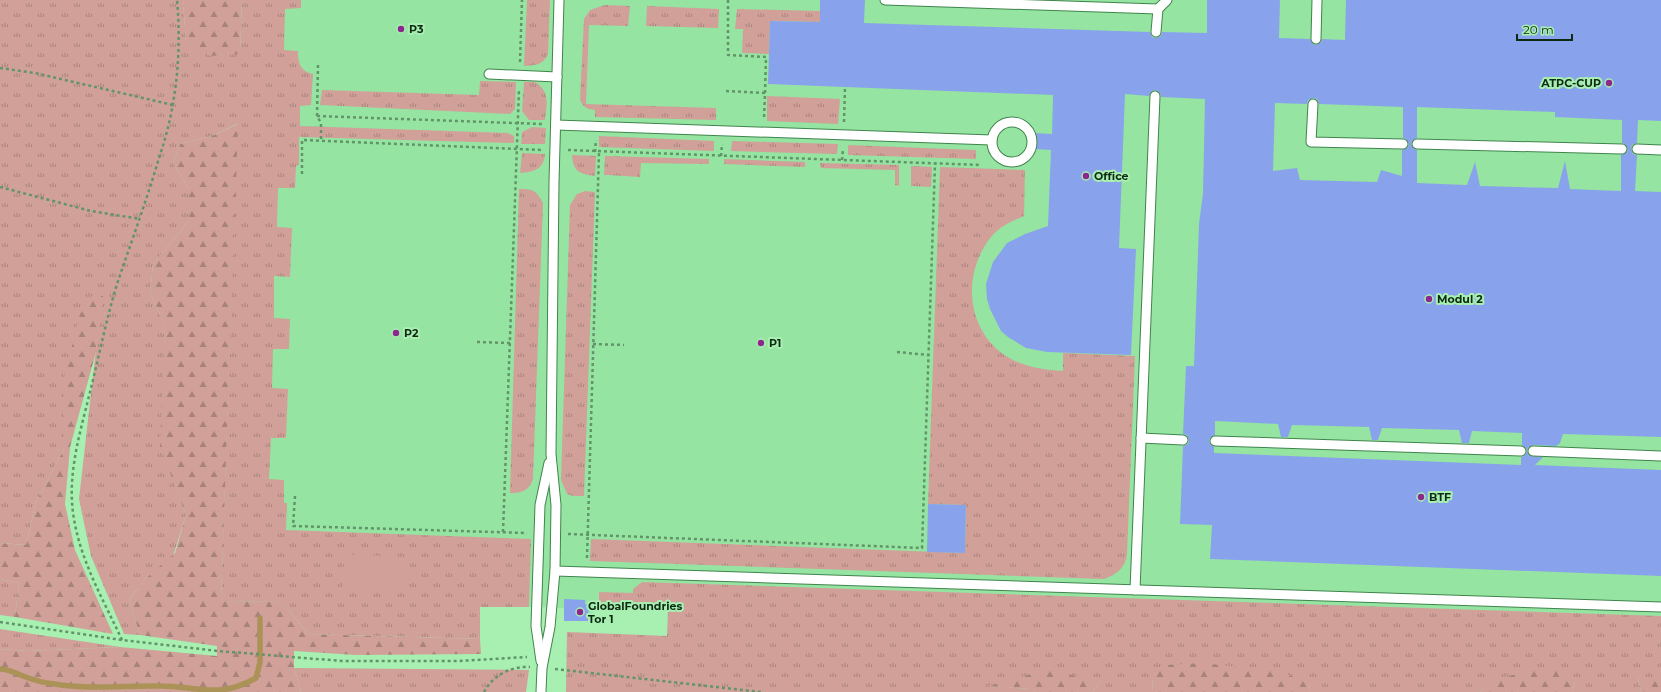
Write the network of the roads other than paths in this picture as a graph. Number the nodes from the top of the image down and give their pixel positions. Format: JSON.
{"nodes":[{"id":1,"x":559,"y":0,"type":"edge"},
{"id":2,"x":885,"y":0,"type":"edge"},
{"id":3,"x":1167,"y":0,"type":"edge"},
{"id":4,"x":1317,"y":0,"type":"edge"},
{"id":5,"x":1158,"y":9,"type":"junction"},
{"id":6,"x":1156,"y":32,"type":"dead end"},
{"id":7,"x":1316,"y":39,"type":"dead end"},
{"id":8,"x":489,"y":74,"type":"dead end"},
{"id":9,"x":557,"y":77,"type":"junction"},
{"id":10,"x":1155,"y":96,"type":"dead end"},
{"id":11,"x":1313,"y":104,"type":"dead end"},
{"id":12,"x":556,"y":125,"type":"junction"},
{"id":13,"x":992,"y":140,"type":"junction"},
{"id":14,"x":1403,"y":144,"type":"dead end"},
{"id":15,"x":1417,"y":144,"type":"dead end"},
{"id":16,"x":1622,"y":149,"type":"dead end"},
{"id":17,"x":1637,"y":149,"type":"dead end"},
{"id":18,"x":1661,"y":150,"type":"edge"},
{"id":19,"x":1141,"y":438,"type":"junction"},
{"id":20,"x":1183,"y":440,"type":"dead end"},
{"id":21,"x":1214,"y":441,"type":"dead end"},
{"id":22,"x":1521,"y":451,"type":"dead end"},
{"id":23,"x":1533,"y":451,"type":"dead end"},
{"id":24,"x":551,"y":454,"type":"junction"},
{"id":25,"x":1661,"y":456,"type":"edge"},
{"id":26,"x":555,"y":571,"type":"junction"},
{"id":27,"x":1135,"y":590,"type":"junction"},
{"id":28,"x":1661,"y":607,"type":"edge"},
{"id":29,"x":542,"y":668,"type":"junction"},
{"id":30,"x":541,"y":692,"type":"edge"}],
"edges":[{"from":1,"to":9,"type":"lane"},
{"from":2,"to":5,"type":"lane"},
{"from":3,"to":5,"type":"lane"},
{"from":4,"to":7,"type":"lane"},
{"from":5,"to":6,"type":"lane"},
{"from":8,"to":9,"type":"lane"},
{"from":9,"to":12,"type":"lane"},
{"from":10,"to":19,"type":"lane"},
{"from":11,"to":14,"type":"lane"},
{"from":12,"to":13,"type":"lane"},
{"from":12,"to":24,"type":"lane"},
{"from":13,"to":13,"type":"lane"},
{"from":15,"to":16,"type":"lane"},
{"from":17,"to":18,"type":"lane"},
{"from":19,"to":20,"type":"lane"},
{"from":19,"to":27,"type":"lane"},
{"from":21,"to":22,"type":"lane"},
{"from":23,"to":25,"type":"lane"},
{"from":24,"to":26,"type":"lane"},
{"from":24,"to":29,"type":"lane"},
{"from":26,"to":27,"type":"lane"},
{"from":26,"to":29,"type":"lane"},
{"from":27,"to":28,"type":"lane"},
{"from":29,"to":30,"type":"lane"}]}
